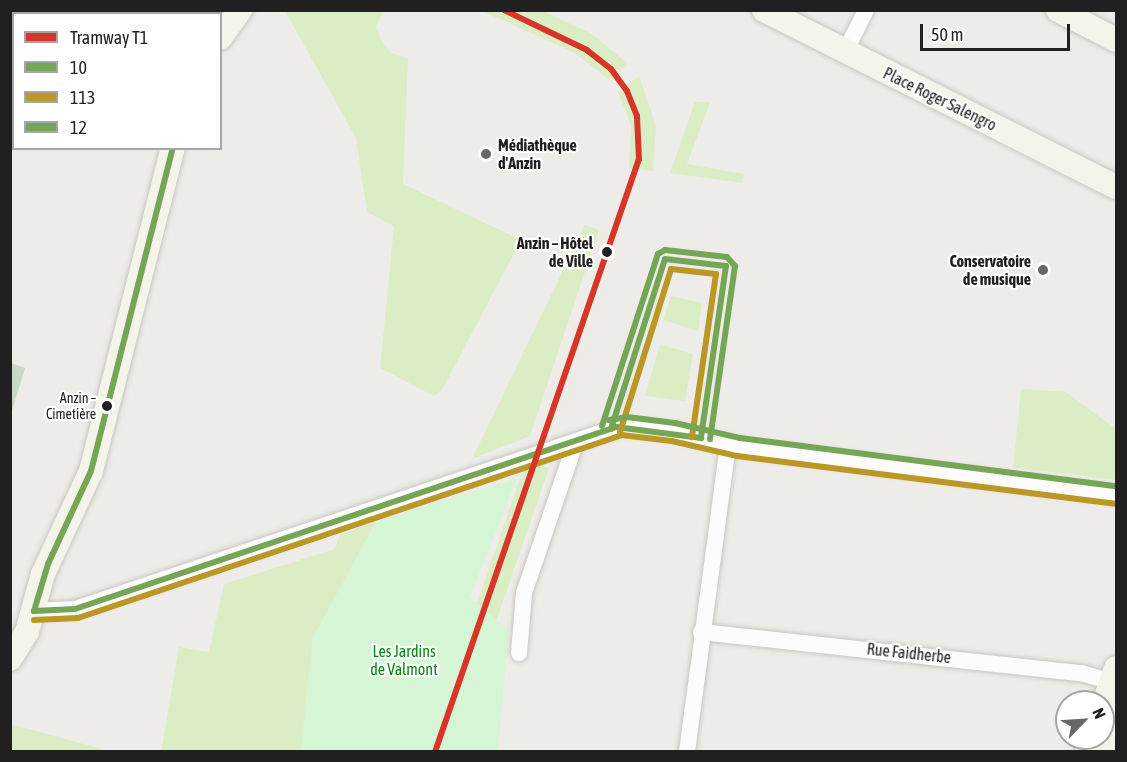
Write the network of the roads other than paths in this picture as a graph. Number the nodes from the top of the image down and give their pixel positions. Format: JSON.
{"nodes":[{"id":1,"x":240,"y":10,"type":"edge"},
{"id":2,"x":764,"y":10,"type":"edge"},
{"id":3,"x":866,"y":10,"type":"edge"},
{"id":4,"x":1059,"y":11,"type":"edge"},
{"id":5,"x":222,"y":35,"type":"edge"},
{"id":6,"x":1116,"y":40,"type":"edge"},
{"id":7,"x":845,"y":52,"type":"junction"},
{"id":8,"x":172,"y":150,"type":"edge"},
{"id":9,"x":1116,"y":187,"type":"edge"},
{"id":10,"x":576,"y":441,"type":"junction"},
{"id":11,"x":728,"y":446,"type":"junction"},
{"id":12,"x":1116,"y":495,"type":"edge"},
{"id":13,"x":34,"y":610,"type":"junction"},
{"id":14,"x":701,"y":632,"type":"junction"},
{"id":15,"x":519,"y":653,"type":"dead end"},
{"id":16,"x":10,"y":659,"type":"edge"},
{"id":17,"x":1115,"y":678,"type":"edge"},
{"id":18,"x":1116,"y":720,"type":"edge"},
{"id":19,"x":687,"y":752,"type":"edge"},
{"id":20,"x":1105,"y":752,"type":"edge"}],
"edges":[{"from":1,"to":5,"type":"street"},
{"from":2,"to":7,"type":"street","name":"Place Roger Salengro"},
{"from":3,"to":7,"type":"street"},
{"from":4,"to":6,"type":"street"},
{"from":7,"to":9,"type":"street","name":"Place Roger Salengro"},
{"from":8,"to":13,"type":"street"},
{"from":10,"to":11,"type":"street"},
{"from":10,"to":13,"type":"street"},
{"from":10,"to":15,"type":"street"},
{"from":11,"to":12,"type":"street"},
{"from":11,"to":14,"type":"street"},
{"from":13,"to":16,"type":"street"},
{"from":14,"to":17,"type":"street","name":"Rue Faidherbe"},
{"from":14,"to":19,"type":"street"},
{"from":18,"to":20,"type":"street"}]}
